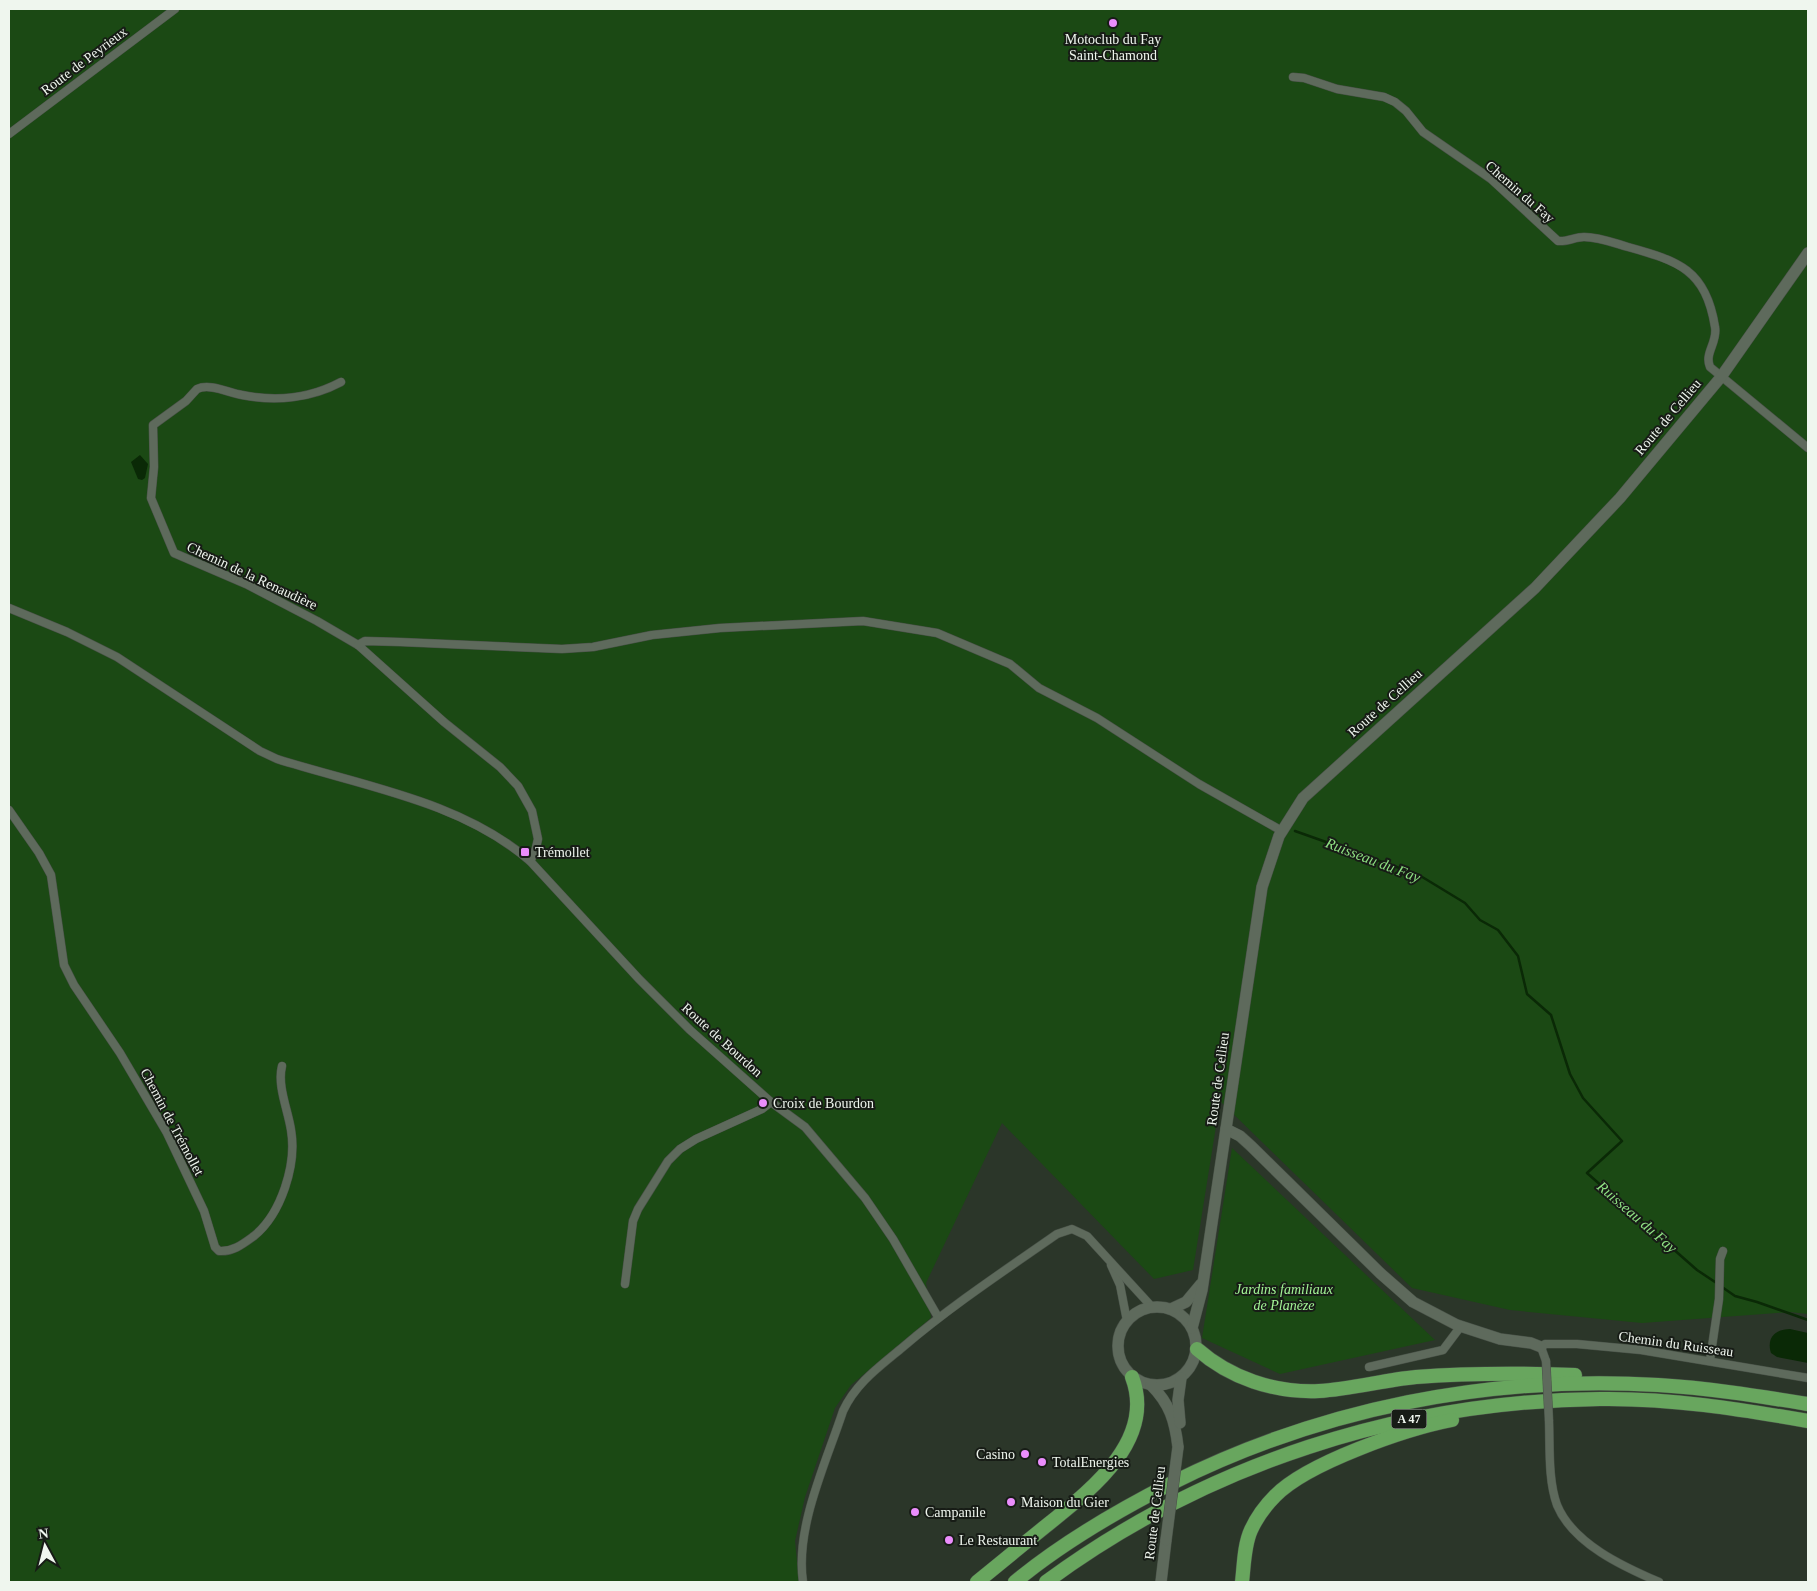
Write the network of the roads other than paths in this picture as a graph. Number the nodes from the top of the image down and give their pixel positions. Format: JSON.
{"nodes":[{"id":1,"x":175,"y":9,"type":"edge"},
{"id":2,"x":1293,"y":77,"type":"dead end"},
{"id":3,"x":9,"y":134,"type":"edge"},
{"id":4,"x":1808,"y":253,"type":"edge"},
{"id":5,"x":1721,"y":376,"type":"junction"},
{"id":6,"x":341,"y":382,"type":"dead end"},
{"id":7,"x":1808,"y":448,"type":"edge"},
{"id":8,"x":9,"y":608,"type":"edge"},
{"id":9,"x":358,"y":645,"type":"junction"},
{"id":10,"x":9,"y":810,"type":"edge"},
{"id":11,"x":1282,"y":831,"type":"junction"},
{"id":12,"x":530,"y":861,"type":"junction"},
{"id":13,"x":282,"y":1066,"type":"dead end"},
{"id":14,"x":771,"y":1102,"type":"junction"},
{"id":15,"x":1226,"y":1129,"type":"junction"},
{"id":16,"x":1723,"y":1252,"type":"dead end"},
{"id":17,"x":1106,"y":1257,"type":"junction"},
{"id":18,"x":1203,"y":1280,"type":"junction"},
{"id":19,"x":625,"y":1284,"type":"dead end"},
{"id":20,"x":1152,"y":1307,"type":"junction"},
{"id":21,"x":1171,"y":1309,"type":"junction"},
{"id":22,"x":935,"y":1319,"type":"junction"},
{"id":23,"x":1127,"y":1320,"type":"junction"},
{"id":24,"x":1461,"y":1326,"type":"junction"},
{"id":25,"x":1192,"y":1328,"type":"junction"},
{"id":26,"x":1541,"y":1347,"type":"junction"},
{"id":27,"x":1197,"y":1349,"type":"junction"},
{"id":28,"x":1710,"y":1360,"type":"junction"},
{"id":29,"x":1368,"y":1367,"type":"dead end"},
{"id":30,"x":1132,"y":1377,"type":"junction"},
{"id":31,"x":1181,"y":1378,"type":"junction"},
{"id":32,"x":1808,"y":1378,"type":"edge"},
{"id":33,"x":1605,"y":1383,"type":"junction"},
{"id":34,"x":1151,"y":1385,"type":"junction"},
{"id":35,"x":1808,"y":1404,"type":"edge"},
{"id":36,"x":1504,"y":1405,"type":"junction"},
{"id":37,"x":1808,"y":1421,"type":"edge"},
{"id":38,"x":1178,"y":1447,"type":"junction"},
{"id":39,"x":804,"y":1582,"type":"edge"},
{"id":40,"x":977,"y":1582,"type":"edge"},
{"id":41,"x":1016,"y":1582,"type":"edge"},
{"id":42,"x":1046,"y":1582,"type":"edge"},
{"id":43,"x":1161,"y":1582,"type":"edge"},
{"id":44,"x":1242,"y":1582,"type":"edge"},
{"id":45,"x":1660,"y":1582,"type":"edge"}],
"edges":[{"from":1,"to":3,"type":"street","name":"Route de Peyrieux"},
{"from":2,"to":5,"type":"street","name":"Chemin du Fay"},
{"from":4,"to":5,"type":"main road","name":"Route de Cellieu"},
{"from":5,"to":7,"type":"street"},
{"from":5,"to":11,"type":"main road","name":"Route de Cellieu"},
{"from":6,"to":9,"type":"street","name":"Chemin de la Renaudière"},
{"from":8,"to":12,"type":"street","name":"Route de Bourdon"},
{"from":9,"to":11,"type":"street"},
{"from":9,"to":12,"type":"street","name":"Chemin de la Renaudière"},
{"from":10,"to":13,"type":"street","name":"Chemin de Trémollet"},
{"from":11,"to":15,"type":"main road","name":"Route de Cellieu"},
{"from":12,"to":14,"type":"street","name":"Route de Bourdon"},
{"from":14,"to":19,"type":"street"},
{"from":14,"to":22,"type":"street","name":"Route de Bourdon"},
{"from":15,"to":18,"type":"main road","name":"Route de Cellieu"},
{"from":15,"to":24,"type":"main road"},
{"from":16,"to":28,"type":"street"},
{"from":17,"to":20,"type":"street"},
{"from":17,"to":22,"type":"street"},
{"from":17,"to":23,"type":"street"},
{"from":18,"to":21,"type":"main road","name":"Route de Cellieu"},
{"from":18,"to":25,"type":"main road","name":"Route de Cellieu"},
{"from":20,"to":21,"type":"main road"},
{"from":20,"to":23,"type":"main road"},
{"from":21,"to":25,"type":"main road"},
{"from":22,"to":39,"type":"street"},
{"from":23,"to":30,"type":"main road"},
{"from":24,"to":26,"type":"main road"},
{"from":24,"to":29,"type":"street"},
{"from":25,"to":27,"type":"main road"},
{"from":26,"to":28,"type":"street","name":"Chemin du Ruisseau"},
{"from":26,"to":45,"type":"street","bridge":true},
{"from":27,"to":31,"type":"main road"},
{"from":27,"to":33,"type":"highway"},
{"from":28,"to":32,"type":"street","name":"Chemin du Ruisseau"},
{"from":30,"to":34,"type":"main road"},
{"from":30,"to":40,"type":"highway"},
{"from":31,"to":34,"type":"main road"},
{"from":31,"to":38,"type":"main road","name":"Route de Cellieu"},
{"from":33,"to":35,"type":"highway","number":"A 47"},
{"from":33,"to":41,"type":"highway","number":"A 47"},
{"from":34,"to":38,"type":"main road","name":"Route de Cellieu"},
{"from":36,"to":37,"type":"highway","number":"A 47"},
{"from":36,"to":42,"type":"highway","number":"A 47"},
{"from":36,"to":44,"type":"highway"},
{"from":38,"to":43,"type":"main road","name":"Route de Cellieu","bridge":true}]}
